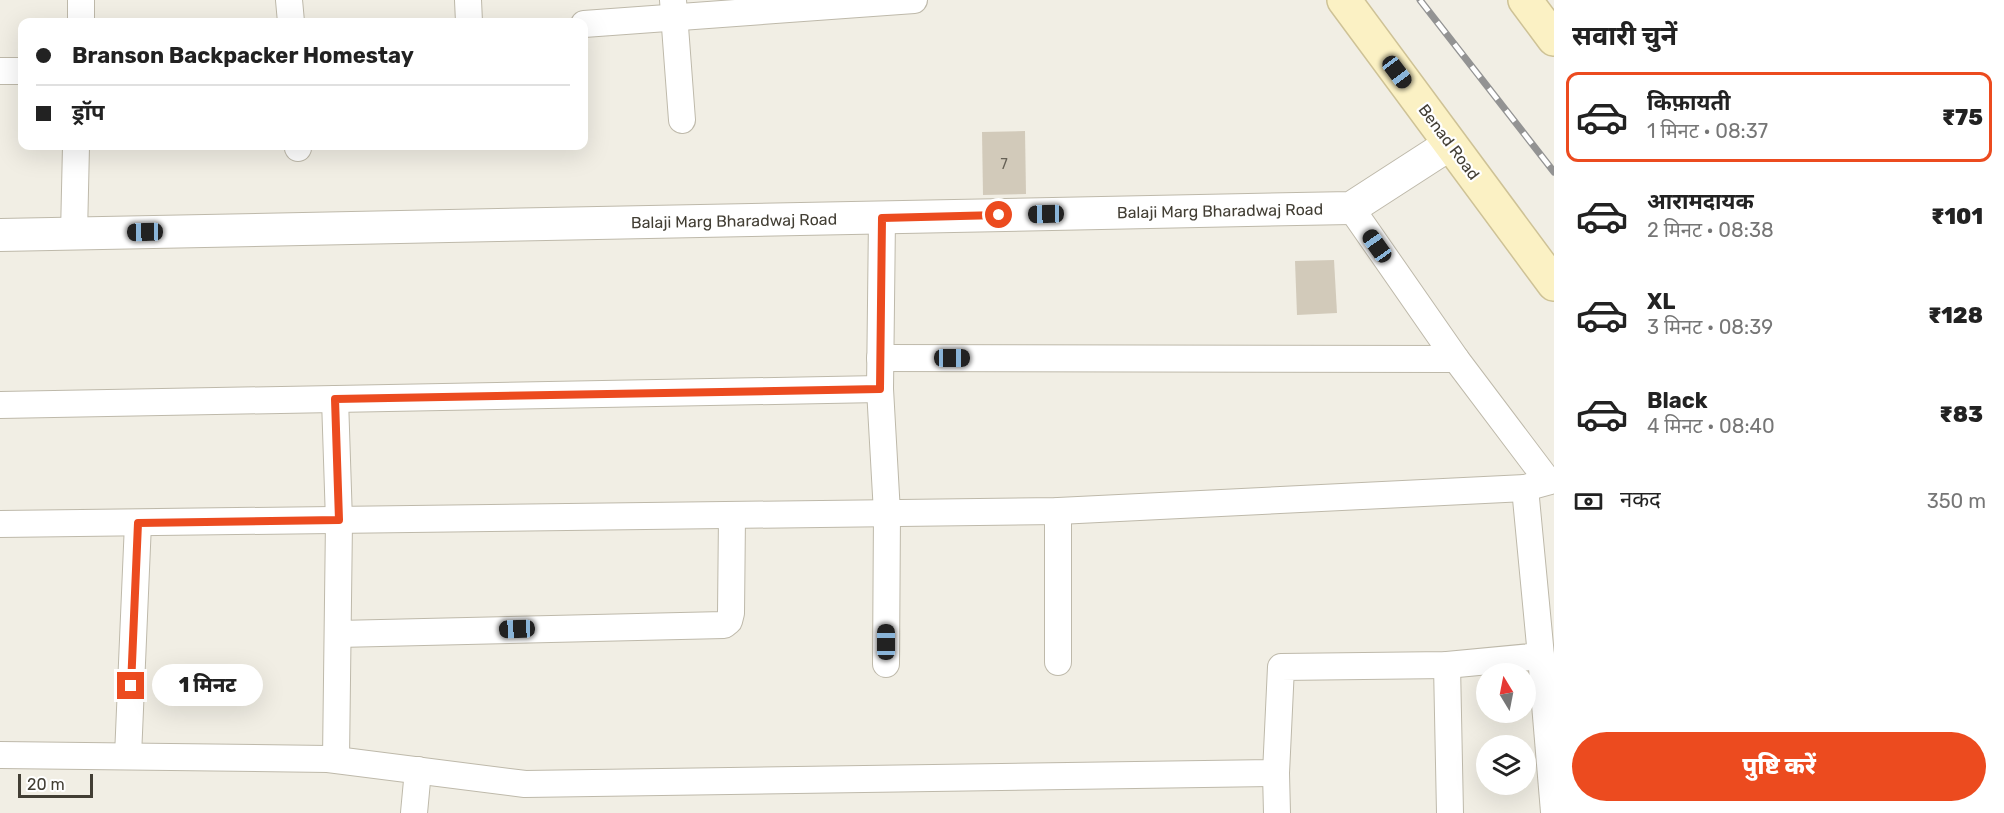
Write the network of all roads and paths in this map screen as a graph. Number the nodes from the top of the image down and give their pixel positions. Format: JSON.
{"nodes":[{"id":1,"x":81,"y":0,"type":"edge"},
{"id":2,"x":289,"y":0,"type":"edge"},
{"id":3,"x":468,"y":0,"type":"edge"},
{"id":4,"x":914,"y":0,"type":"edge"},
{"id":5,"x":1344,"y":0,"type":"edge"},
{"id":6,"x":1525,"y":0,"type":"edge"},
{"id":7,"x":673,"y":9,"type":"edge"},
{"id":8,"x":81,"y":18,"type":"edge"},
{"id":9,"x":291,"y":18,"type":"edge"},
{"id":10,"x":469,"y":18,"type":"edge"},
{"id":11,"x":588,"y":23,"type":"edge"},
{"id":12,"x":1554,"y":39,"type":"edge"},
{"id":13,"x":0,"y":71,"type":"edge"},
{"id":14,"x":18,"y":71,"type":"edge"},
{"id":15,"x":682,"y":120,"type":"dead end"},
{"id":16,"x":1450,"y":144,"type":"junction"},
{"id":17,"x":76,"y":150,"type":"edge"},
{"id":18,"x":1351,"y":208,"type":"junction"},
{"id":19,"x":882,"y":218,"type":"junction"},
{"id":20,"x":74,"y":234,"type":"junction"},
{"id":21,"x":0,"y":235,"type":"edge"},
{"id":22,"x":1554,"y":284,"type":"edge"},
{"id":23,"x":880,"y":358,"type":"junction"},
{"id":24,"x":1456,"y":359,"type":"junction"},
{"id":25,"x":880,"y":389,"type":"junction"},
{"id":26,"x":335,"y":399,"type":"junction"},
{"id":27,"x":0,"y":405,"type":"edge"},
{"id":28,"x":1542,"y":483,"type":"edge"},
{"id":29,"x":1058,"y":511,"type":"junction"},
{"id":30,"x":887,"y":513,"type":"junction"},
{"id":31,"x":732,"y":516,"type":"junction"},
{"id":32,"x":339,"y":520,"type":"junction"},
{"id":33,"x":138,"y":523,"type":"junction"},
{"id":34,"x":0,"y":524,"type":"edge"},
{"id":35,"x":338,"y":634,"type":"junction"},
{"id":36,"x":1541,"y":656,"type":"junction"},
{"id":37,"x":1058,"y":662,"type":"dead end"},
{"id":38,"x":886,"y":664,"type":"dead end"},
{"id":39,"x":1447,"y":666,"type":"junction"},
{"id":40,"x":0,"y":755,"type":"edge"},
{"id":41,"x":128,"y":756,"type":"junction"},
{"id":42,"x":336,"y":759,"type":"junction"},
{"id":43,"x":418,"y":770,"type":"junction"},
{"id":44,"x":1275,"y":773,"type":"junction"},
{"id":45,"x":414,"y":813,"type":"edge"},
{"id":46,"x":1277,"y":813,"type":"edge"},
{"id":47,"x":1450,"y":813,"type":"edge"},
{"id":48,"x":1554,"y":813,"type":"edge"}],
"edges":[{"from":1,"to":8,"type":"street"},
{"from":2,"to":9,"type":"street"},
{"from":3,"to":10,"type":"street"},
{"from":4,"to":7,"type":"street"},
{"from":5,"to":16,"type":"main road","name":"Benad Road"},
{"from":6,"to":12,"type":"main road"},
{"from":7,"to":11,"type":"street"},
{"from":7,"to":15,"type":"street"},
{"from":13,"to":14,"type":"street"},
{"from":16,"to":18,"type":"street"},
{"from":16,"to":22,"type":"main road","name":"Benad Road"},
{"from":17,"to":20,"type":"street"},
{"from":18,"to":19,"type":"street","name":"Balaji Marg Bharadwaj Road"},
{"from":18,"to":24,"type":"street"},
{"from":19,"to":20,"type":"street","name":"Balaji Marg Bharadwaj Road"},
{"from":19,"to":23,"type":"street"},
{"from":20,"to":21,"type":"street","name":"Balaji Marg Bharadwaj Road"},
{"from":23,"to":24,"type":"street"},
{"from":23,"to":25,"type":"street"},
{"from":24,"to":28,"type":"street"},
{"from":25,"to":26,"type":"street"},
{"from":25,"to":30,"type":"street"},
{"from":26,"to":27,"type":"street"},
{"from":26,"to":32,"type":"street"},
{"from":28,"to":29,"type":"street"},
{"from":28,"to":36,"type":"street"},
{"from":29,"to":30,"type":"street"},
{"from":29,"to":37,"type":"street"},
{"from":30,"to":31,"type":"street"},
{"from":30,"to":38,"type":"street"},
{"from":31,"to":32,"type":"street"},
{"from":31,"to":35,"type":"street"},
{"from":32,"to":33,"type":"street"},
{"from":32,"to":35,"type":"street"},
{"from":33,"to":34,"type":"street"},
{"from":33,"to":41,"type":"street"},
{"from":35,"to":42,"type":"street"},
{"from":36,"to":39,"type":"street"},
{"from":36,"to":48,"type":"street"},
{"from":39,"to":44,"type":"street"},
{"from":39,"to":47,"type":"street"},
{"from":40,"to":41,"type":"street"},
{"from":41,"to":42,"type":"street"},
{"from":42,"to":43,"type":"street"},
{"from":43,"to":44,"type":"street"},
{"from":43,"to":45,"type":"street"},
{"from":44,"to":46,"type":"street"}]}
